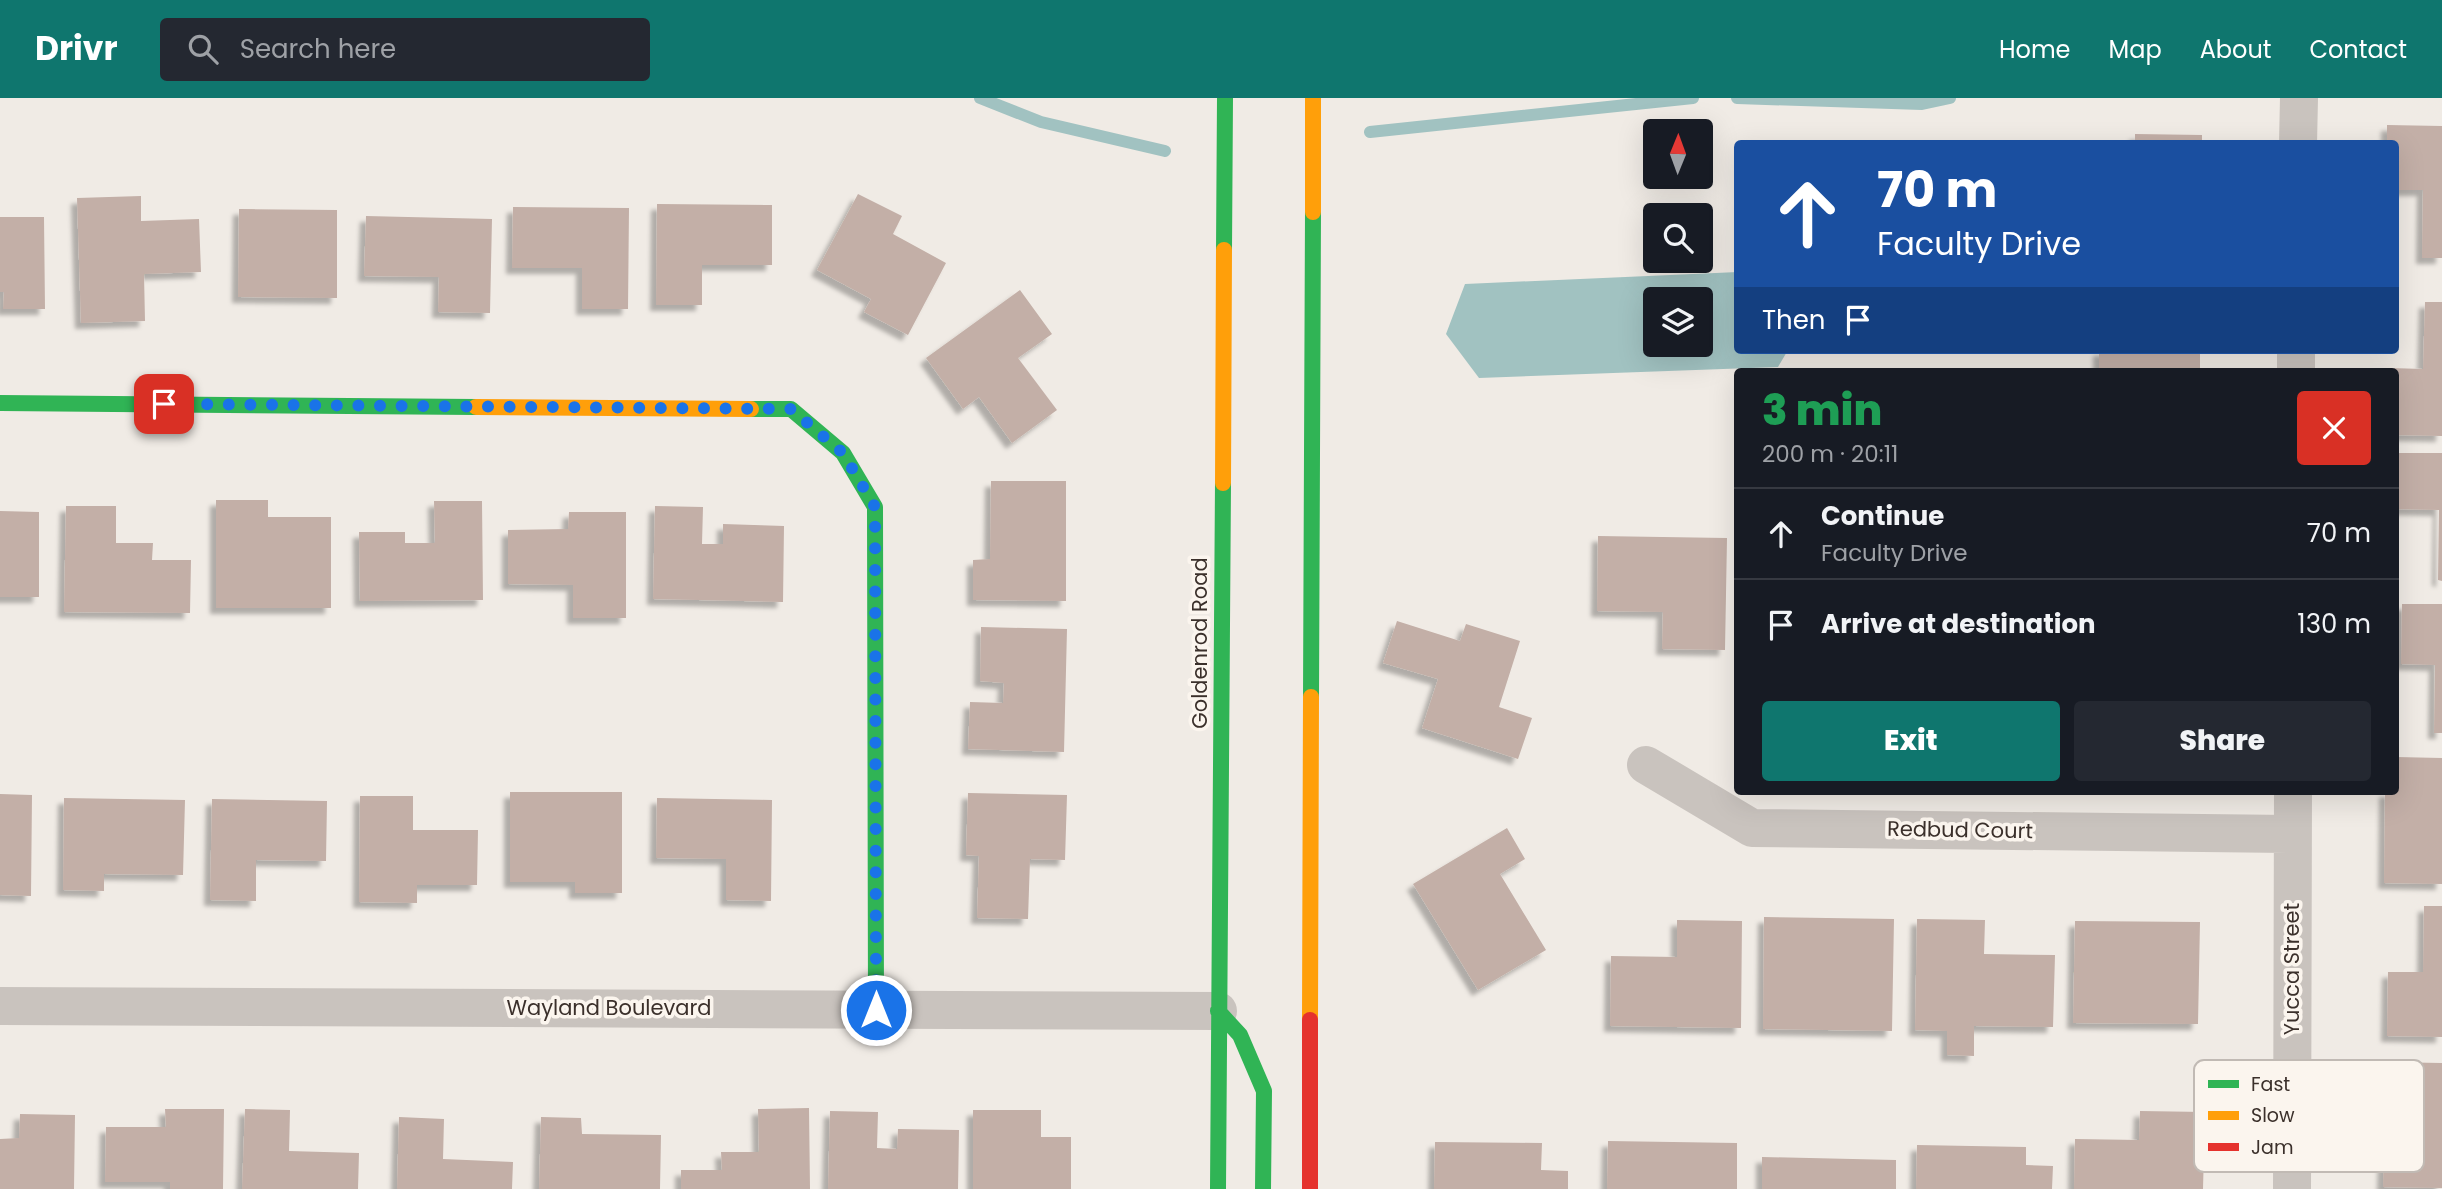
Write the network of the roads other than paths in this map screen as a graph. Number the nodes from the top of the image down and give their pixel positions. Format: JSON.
{"nodes":[{"id":1,"x":1225,"y":98,"type":"edge"},
{"id":2,"x":1313,"y":98,"type":"edge"},
{"id":3,"x":2299,"y":98,"type":"edge"},
{"id":4,"x":2298,"y":140,"type":"edge"},
{"id":5,"x":0,"y":403,"type":"edge"},
{"id":6,"x":1646,"y":765,"type":"dead end"},
{"id":7,"x":2293,"y":795,"type":"edge"},
{"id":8,"x":2292,"y":834,"type":"junction"},
{"id":9,"x":0,"y":1006,"type":"edge"},
{"id":10,"x":876,"y":1010,"type":"junction"},
{"id":11,"x":1218,"y":1012,"type":"junction"},
{"id":12,"x":2292,"y":1060,"type":"edge"},
{"id":13,"x":1218,"y":1189,"type":"edge"},
{"id":14,"x":1263,"y":1189,"type":"edge"},
{"id":15,"x":1310,"y":1189,"type":"edge"}],
"edges":[{"from":1,"to":11,"type":"main road","name":"Goldenrod Road"},
{"from":2,"to":15,"type":"main road"},
{"from":3,"to":4,"type":"street"},
{"from":5,"to":10,"type":"main road"},
{"from":6,"to":8,"type":"street","name":"Redbud Court"},
{"from":7,"to":8,"type":"street","name":"Yucca Street"},
{"from":8,"to":12,"type":"street","name":"Yucca Street"},
{"from":9,"to":10,"type":"street","name":"Wayland Boulevard"},
{"from":10,"to":11,"type":"street","name":"Wayland Boulevard"},
{"from":11,"to":13,"type":"main road","name":"Goldenrod Road"},
{"from":11,"to":14,"type":"main road"}]}
